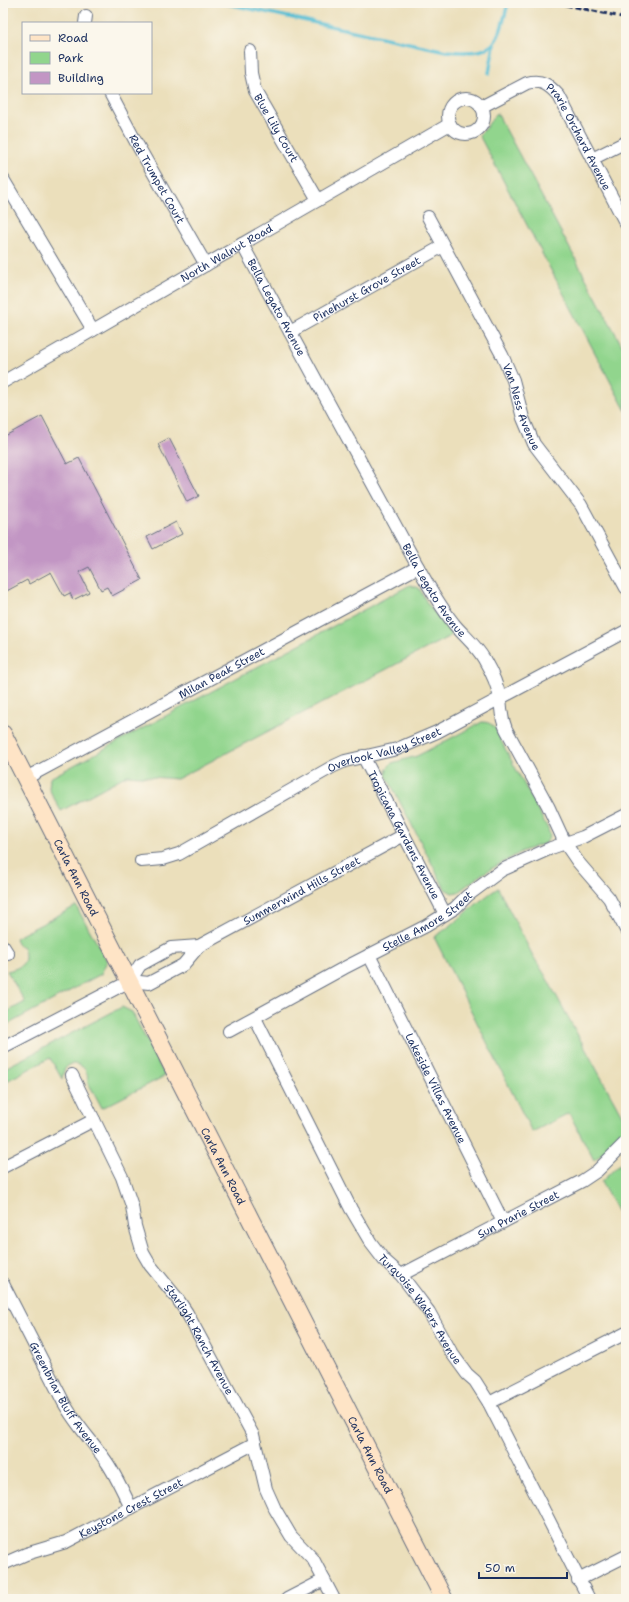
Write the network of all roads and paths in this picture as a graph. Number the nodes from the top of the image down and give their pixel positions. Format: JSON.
{"nodes":[{"id":1,"x":250,"y":51,"type":"dead end"},
{"id":2,"x":111,"y":94,"type":"edge"},
{"id":3,"x":481,"y":107,"type":"junction"},
{"id":4,"x":450,"y":124,"type":"junction"},
{"id":5,"x":626,"y":142,"type":"edge"},
{"id":6,"x":592,"y":159,"type":"junction"},
{"id":7,"x":3,"y":179,"type":"edge"},
{"id":8,"x":318,"y":200,"type":"junction"},
{"id":9,"x":428,"y":217,"type":"dead end"},
{"id":10,"x":626,"y":224,"type":"edge"},
{"id":11,"x":242,"y":244,"type":"junction"},
{"id":12,"x":443,"y":246,"type":"junction"},
{"id":13,"x":206,"y":265,"type":"junction"},
{"id":14,"x":93,"y":330,"type":"junction"},
{"id":15,"x":290,"y":332,"type":"junction"},
{"id":16,"x":3,"y":382,"type":"edge"},
{"id":17,"x":418,"y":567,"type":"junction"},
{"id":18,"x":626,"y":588,"type":"edge"},
{"id":19,"x":626,"y":631,"type":"edge"},
{"id":20,"x":500,"y":698,"type":"junction"},
{"id":21,"x":3,"y":734,"type":"edge"},
{"id":22,"x":363,"y":756,"type":"junction"},
{"id":23,"x":26,"y":778,"type":"junction"},
{"id":24,"x":626,"y":815,"type":"edge"},
{"id":25,"x":404,"y":835,"type":"junction"},
{"id":26,"x":565,"y":843,"type":"junction"},
{"id":27,"x":141,"y":861,"type":"dead end"},
{"id":28,"x":445,"y":914,"type":"junction"},
{"id":29,"x":626,"y":930,"type":"edge"},
{"id":30,"x":199,"y":946,"type":"junction"},
{"id":31,"x":369,"y":955,"type":"junction"},
{"id":32,"x":130,"y":981,"type":"junction"},
{"id":33,"x":255,"y":1018,"type":"junction"},
{"id":34,"x":229,"y":1031,"type":"dead end"},
{"id":35,"x":3,"y":1046,"type":"edge"},
{"id":36,"x":72,"y":1075,"type":"dead end"},
{"id":37,"x":94,"y":1120,"type":"junction"},
{"id":38,"x":626,"y":1142,"type":"edge"},
{"id":39,"x":3,"y":1166,"type":"edge"},
{"id":40,"x":503,"y":1222,"type":"junction"},
{"id":41,"x":401,"y":1275,"type":"junction"},
{"id":42,"x":3,"y":1284,"type":"edge"},
{"id":43,"x":626,"y":1333,"type":"edge"},
{"id":44,"x":489,"y":1403,"type":"junction"},
{"id":45,"x":255,"y":1443,"type":"junction"},
{"id":46,"x":131,"y":1508,"type":"junction"},
{"id":47,"x":626,"y":1556,"type":"edge"},
{"id":48,"x":3,"y":1564,"type":"edge"},
{"id":49,"x":324,"y":1580,"type":"junction"},
{"id":50,"x":578,"y":1580,"type":"junction"},
{"id":51,"x":287,"y":1599,"type":"edge"},
{"id":52,"x":334,"y":1599,"type":"edge"},
{"id":53,"x":444,"y":1599,"type":"edge"},
{"id":54,"x":589,"y":1599,"type":"edge"}],
"edges":[{"from":1,"to":8,"type":"street","name":"Blue Lily Court"},
{"from":2,"to":13,"type":"street","name":"Red Trumpet Court"},
{"from":3,"to":4,"type":"street"},
{"from":3,"to":4,"type":"street"},
{"from":3,"to":6,"type":"street","name":"Prarie Orchard Avenue"},
{"from":4,"to":8,"type":"street","name":"North Walnut Road"},
{"from":5,"to":6,"type":"street"},
{"from":6,"to":10,"type":"street","name":"Prarie Orchard Avenue"},
{"from":7,"to":14,"type":"street"},
{"from":8,"to":11,"type":"street","name":"North Walnut Road"},
{"from":9,"to":12,"type":"street","name":"Van Ness Avenue"},
{"from":11,"to":13,"type":"street","name":"North Walnut Road"},
{"from":11,"to":15,"type":"street","name":"Bella Legato Avenue"},
{"from":12,"to":15,"type":"street","name":"Pinehurst Grove Street"},
{"from":12,"to":18,"type":"street","name":"Van Ness Avenue"},
{"from":13,"to":14,"type":"street","name":"North Walnut Road"},
{"from":14,"to":16,"type":"street","name":"North Walnut Road"},
{"from":15,"to":17,"type":"street","name":"Bella Legato Avenue"},
{"from":17,"to":20,"type":"street","name":"Bella Legato Avenue"},
{"from":17,"to":23,"type":"street","name":"Milan Peak Street"},
{"from":19,"to":20,"type":"street","name":"Overlook Valley Street"},
{"from":20,"to":22,"type":"street","name":"Overlook Valley Street"},
{"from":20,"to":26,"type":"street","name":"Bella Legato Avenue"},
{"from":21,"to":23,"type":"street","name":"Carla Ann Road"},
{"from":22,"to":25,"type":"street","name":"Tropicana Gardens Avenue"},
{"from":22,"to":27,"type":"street","name":"Overlook Valley Street"},
{"from":23,"to":32,"type":"street","name":"Carla Ann Road"},
{"from":24,"to":26,"type":"street","name":"Stelle Amore Street"},
{"from":25,"to":28,"type":"street","name":"Tropicana Gardens Avenue"},
{"from":25,"to":30,"type":"street","name":"Summerwind Hills Street"},
{"from":26,"to":28,"type":"street","name":"Stelle Amore Street"},
{"from":26,"to":29,"type":"street","name":"Bella Legato Avenue"},
{"from":28,"to":31,"type":"street","name":"Stelle Amore Street"},
{"from":30,"to":32,"type":"street","name":"Summerwind Hills Street"},
{"from":30,"to":32,"type":"street","name":"Summerwind Hills Street"},
{"from":31,"to":33,"type":"street","name":"Stelle Amore Street"},
{"from":31,"to":40,"type":"street","name":"Lakeside Villas Avenue"},
{"from":32,"to":35,"type":"street"},
{"from":32,"to":53,"type":"street","name":"Carla Ann Road"},
{"from":33,"to":34,"type":"street","name":"Stelle Amore Street"},
{"from":33,"to":41,"type":"street","name":"Turquoise Waters Avenue"},
{"from":36,"to":37,"type":"street","name":"Starlight Ranch Avenue"},
{"from":37,"to":39,"type":"street"},
{"from":37,"to":45,"type":"street","name":"Starlight Ranch Avenue"},
{"from":38,"to":40,"type":"street","name":"Sun Prarie Street"},
{"from":40,"to":41,"type":"street","name":"Sun Prarie Street"},
{"from":41,"to":44,"type":"street","name":"Turquoise Waters Avenue"},
{"from":42,"to":46,"type":"street","name":"Greenbriar Bluff Avenue"},
{"from":43,"to":44,"type":"street"},
{"from":44,"to":50,"type":"street","name":"Turquoise Waters Avenue"},
{"from":45,"to":46,"type":"street","name":"Keystone Crest Street"},
{"from":45,"to":49,"type":"street","name":"Starlight Ranch Avenue"},
{"from":46,"to":48,"type":"street","name":"Keystone Crest Street"},
{"from":47,"to":50,"type":"street"},
{"from":49,"to":51,"type":"street"},
{"from":49,"to":52,"type":"street","name":"Starlight Ranch Avenue"},
{"from":50,"to":54,"type":"street","name":"Turquoise Waters Avenue"}]}
